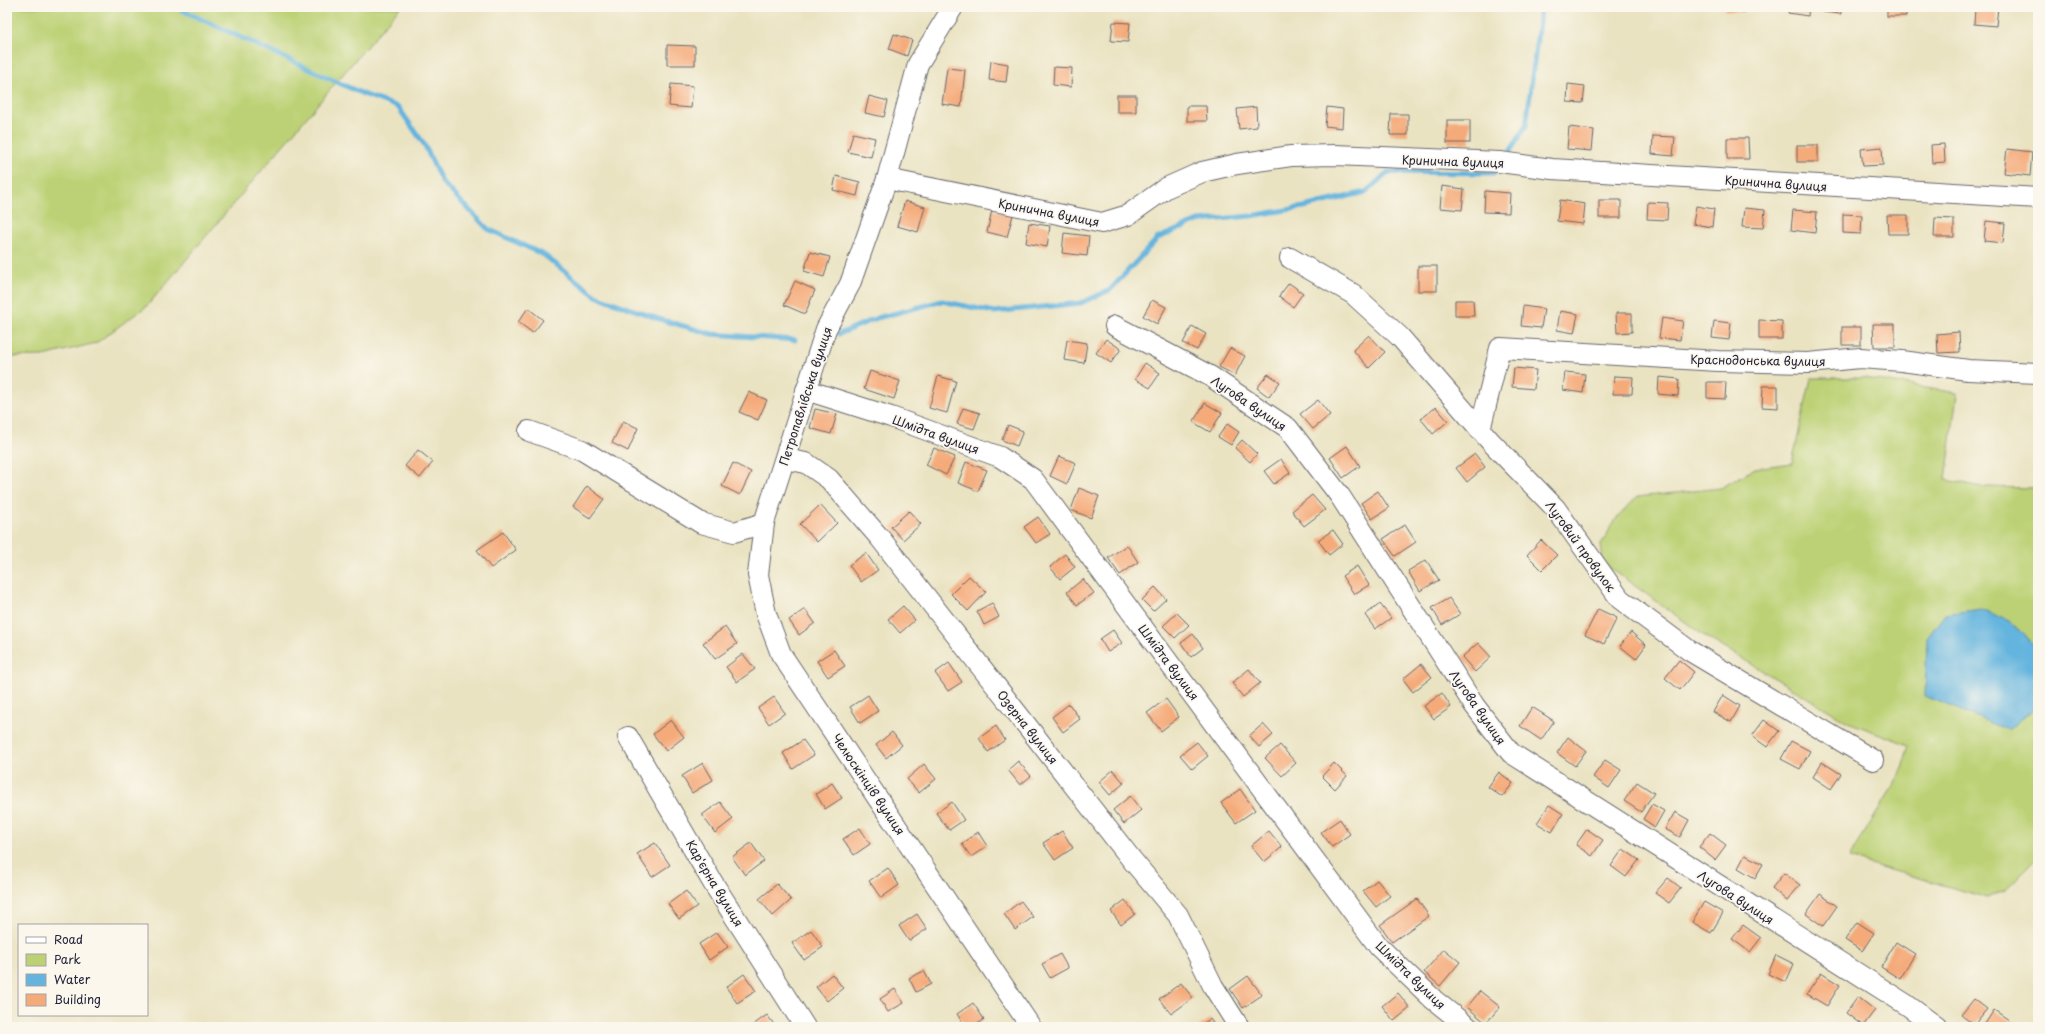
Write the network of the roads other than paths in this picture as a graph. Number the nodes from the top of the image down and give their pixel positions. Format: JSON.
{"nodes":[{"id":1,"x":953,"y":7,"type":"edge"},
{"id":2,"x":887,"y":179,"type":"junction"},
{"id":3,"x":2038,"y":198,"type":"edge"},
{"id":4,"x":1290,"y":258,"type":"dead end"},
{"id":5,"x":1115,"y":326,"type":"dead end"},
{"id":6,"x":2038,"y":373,"type":"edge"},
{"id":7,"x":806,"y":390,"type":"junction"},
{"id":8,"x":1480,"y":430,"type":"junction"},
{"id":9,"x":529,"y":431,"type":"dead end"},
{"id":10,"x":785,"y":459,"type":"junction"},
{"id":11,"x":764,"y":523,"type":"junction"},
{"id":12,"x":628,"y":737,"type":"dead end"},
{"id":13,"x":1873,"y":760,"type":"dead end"},
{"id":14,"x":806,"y":1027,"type":"edge"},
{"id":15,"x":1031,"y":1027,"type":"edge"},
{"id":16,"x":1239,"y":1027,"type":"edge"},
{"id":17,"x":1468,"y":1027,"type":"edge"},
{"id":18,"x":1937,"y":1027,"type":"edge"}],
"edges":[{"from":1,"to":2,"type":"street","name":"Петропавлівська вулиця"},
{"from":2,"to":3,"type":"street","name":"Кринична вулиця"},
{"from":2,"to":7,"type":"street","name":"Петропавлівська вулиця"},
{"from":4,"to":8,"type":"street","name":"Луговий провулок"},
{"from":5,"to":18,"type":"street","name":"Лугова вулиця"},
{"from":6,"to":8,"type":"street","name":"Краснодонська вулиця"},
{"from":7,"to":10,"type":"street","name":"Петропавлівська вулиця"},
{"from":7,"to":17,"type":"street","name":"Шмідта вулиця"},
{"from":8,"to":13,"type":"street","name":"Луговий провулок"},
{"from":9,"to":11,"type":"street"},
{"from":10,"to":11,"type":"street","name":"Петропавлівська вулиця"},
{"from":10,"to":16,"type":"street","name":"Озерна вулиця"},
{"from":11,"to":15,"type":"street","name":"Челюскінців вулиця"},
{"from":12,"to":14,"type":"street","name":"Кар'єрна вулиця"}]}
